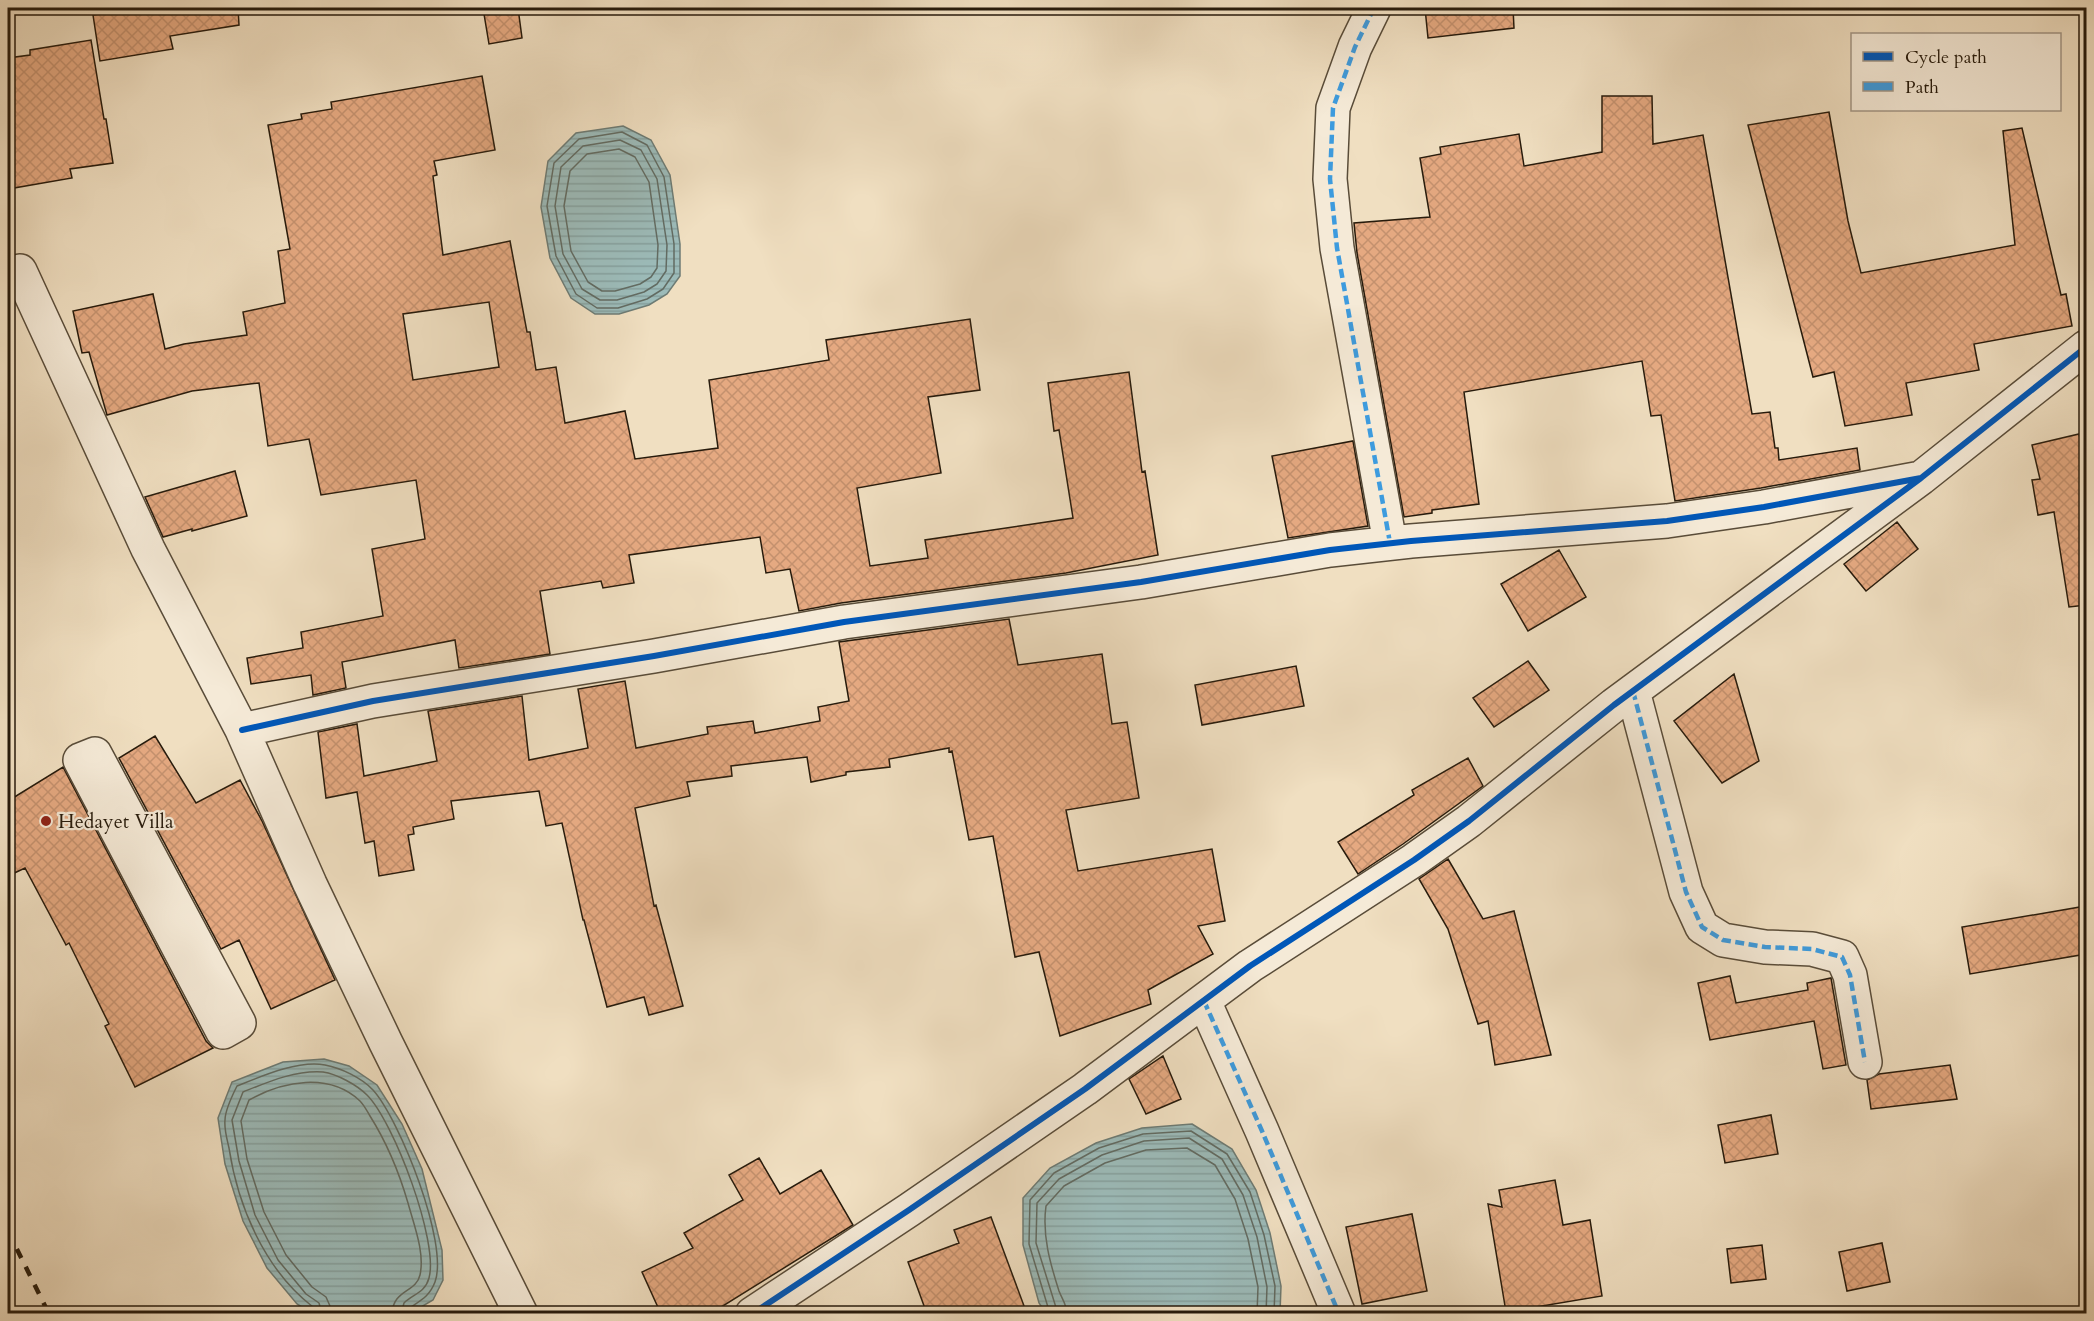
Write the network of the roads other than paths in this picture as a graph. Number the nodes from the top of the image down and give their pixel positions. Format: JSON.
{"nodes":[{"id":1,"x":1374,"y":8,"type":"edge"},
{"id":2,"x":20,"y":271,"type":"dead end"},
{"id":3,"x":2086,"y":347,"type":"edge"},
{"id":4,"x":1922,"y":478,"type":"junction"},
{"id":5,"x":1390,"y":543,"type":"junction"},
{"id":6,"x":1633,"y":691,"type":"junction"},
{"id":7,"x":242,"y":730,"type":"junction"},
{"id":8,"x":1204,"y":1000,"type":"junction"},
{"id":9,"x":223,"y":1032,"type":"joint"},
{"id":10,"x":1865,"y":1062,"type":"dead end"},
{"id":11,"x":520,"y":1314,"type":"edge"},
{"id":12,"x":752,"y":1314,"type":"edge"},
{"id":13,"x":1339,"y":1314,"type":"edge"}],
"edges":[{"from":1,"to":5,"type":"street"},
{"from":2,"to":7,"type":"street"},
{"from":3,"to":4,"type":"street"},
{"from":4,"to":5,"type":"street"},
{"from":4,"to":6,"type":"street"},
{"from":5,"to":7,"type":"street"},
{"from":6,"to":8,"type":"street"},
{"from":6,"to":10,"type":"street"},
{"from":7,"to":11,"type":"street"},
{"from":8,"to":12,"type":"street"},
{"from":8,"to":13,"type":"street"},
{"from":9,"to":9,"type":"street"}]}
